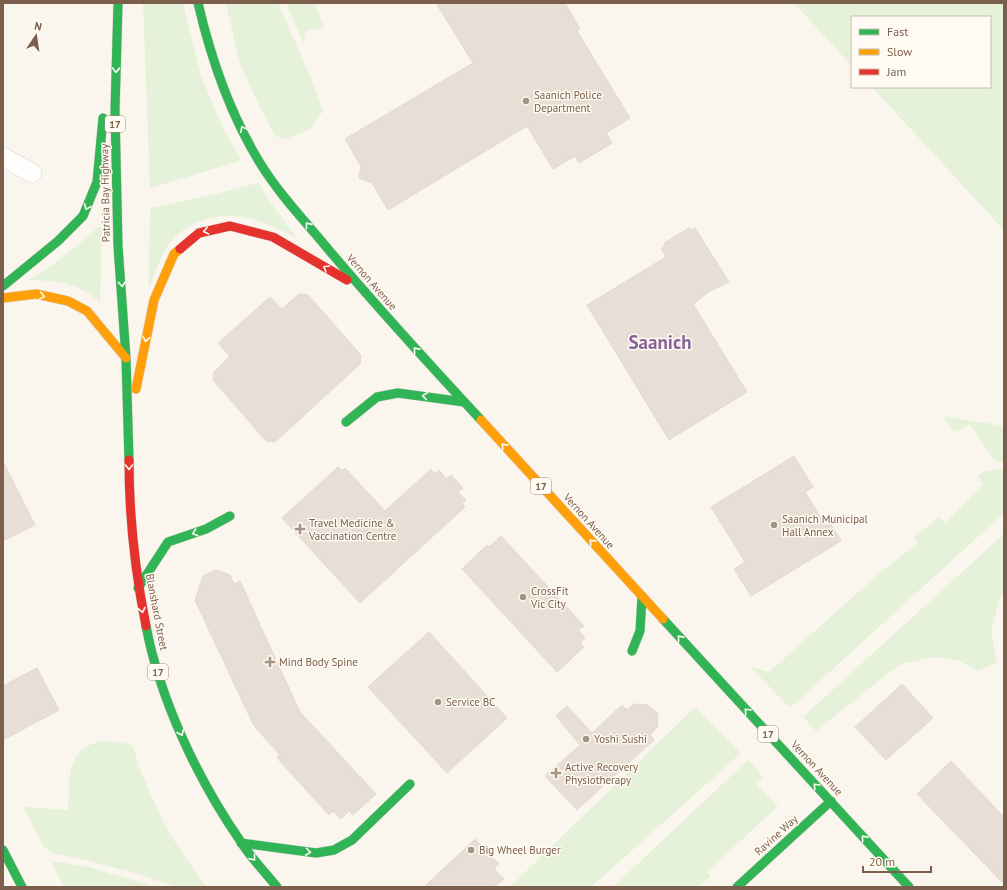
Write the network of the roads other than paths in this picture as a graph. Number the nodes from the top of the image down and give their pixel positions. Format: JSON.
{"nodes":[{"id":1,"x":114,"y":3,"type":"edge"},
{"id":2,"x":118,"y":3,"type":"edge"},
{"id":3,"x":198,"y":3,"type":"edge"},
{"id":4,"x":107,"y":81,"type":"dead end"},
{"id":5,"x":104,"y":112,"type":"dead end"},
{"id":6,"x":3,"y":157,"type":"edge"},
{"id":7,"x":32,"y":173,"type":"dead end"},
{"id":8,"x":3,"y":286,"type":"edge"},
{"id":9,"x":360,"y":287,"type":"junction"},
{"id":10,"x":3,"y":298,"type":"edge"},
{"id":11,"x":126,"y":358,"type":"junction"},
{"id":12,"x":464,"y":402,"type":"junction"},
{"id":13,"x":346,"y":422,"type":"dead end"},
{"id":14,"x":129,"y":428,"type":"junction"},
{"id":15,"x":230,"y":516,"type":"dead end"},
{"id":16,"x":138,"y":588,"type":"junction"},
{"id":17,"x":642,"y":597,"type":"junction"},
{"id":18,"x":632,"y":651,"type":"dead end"},
{"id":19,"x":410,"y":784,"type":"dead end"},
{"id":20,"x":831,"y":801,"type":"junction"},
{"id":21,"x":241,"y":842,"type":"junction"},
{"id":22,"x":3,"y":850,"type":"edge"},
{"id":23,"x":22,"y":887,"type":"edge"},
{"id":24,"x":277,"y":887,"type":"edge"},
{"id":25,"x":737,"y":887,"type":"edge"},
{"id":26,"x":909,"y":887,"type":"edge"}],
"edges":[{"from":1,"to":4,"type":"main road"},
{"from":2,"to":11,"type":"main road","name":"Patricia Bay Highway","number":"17","one_way":true},
{"from":9,"to":3,"type":"main road","name":"Vernon Avenue","number":"17","one_way":true},
{"from":5,"to":8,"type":"main road","one_way":true},
{"from":6,"to":7,"type":"street"},
{"from":12,"to":9,"type":"main road","name":"Vernon Avenue","number":"17","one_way":true},
{"from":9,"to":14,"type":"main road","one_way":true},
{"from":10,"to":11,"type":"main road","one_way":true},
{"from":11,"to":14,"type":"main road","name":"Blanshard Street","number":"17"},
{"from":12,"to":13,"type":"main road","one_way":true},
{"from":17,"to":12,"type":"main road","name":"Vernon Avenue","number":"17","one_way":true},
{"from":14,"to":16,"type":"main road","name":"Blanshard Street","number":"17","one_way":true},
{"from":15,"to":16,"type":"main road","one_way":true},
{"from":16,"to":21,"type":"main road","name":"Blanshard Street","number":"17","one_way":true},
{"from":17,"to":18,"type":"main road"},
{"from":20,"to":17,"type":"main road","name":"Vernon Avenue","number":"17","one_way":true},
{"from":21,"to":19,"type":"main road","one_way":true},
{"from":20,"to":25,"type":"main road","name":"Ravine Way"},
{"from":26,"to":20,"type":"main road","name":"Vernon Avenue","number":"17","one_way":true},
{"from":21,"to":24,"type":"main road","name":"Blanshard Street","number":"17","one_way":true},
{"from":22,"to":23,"type":"main road"}]}
